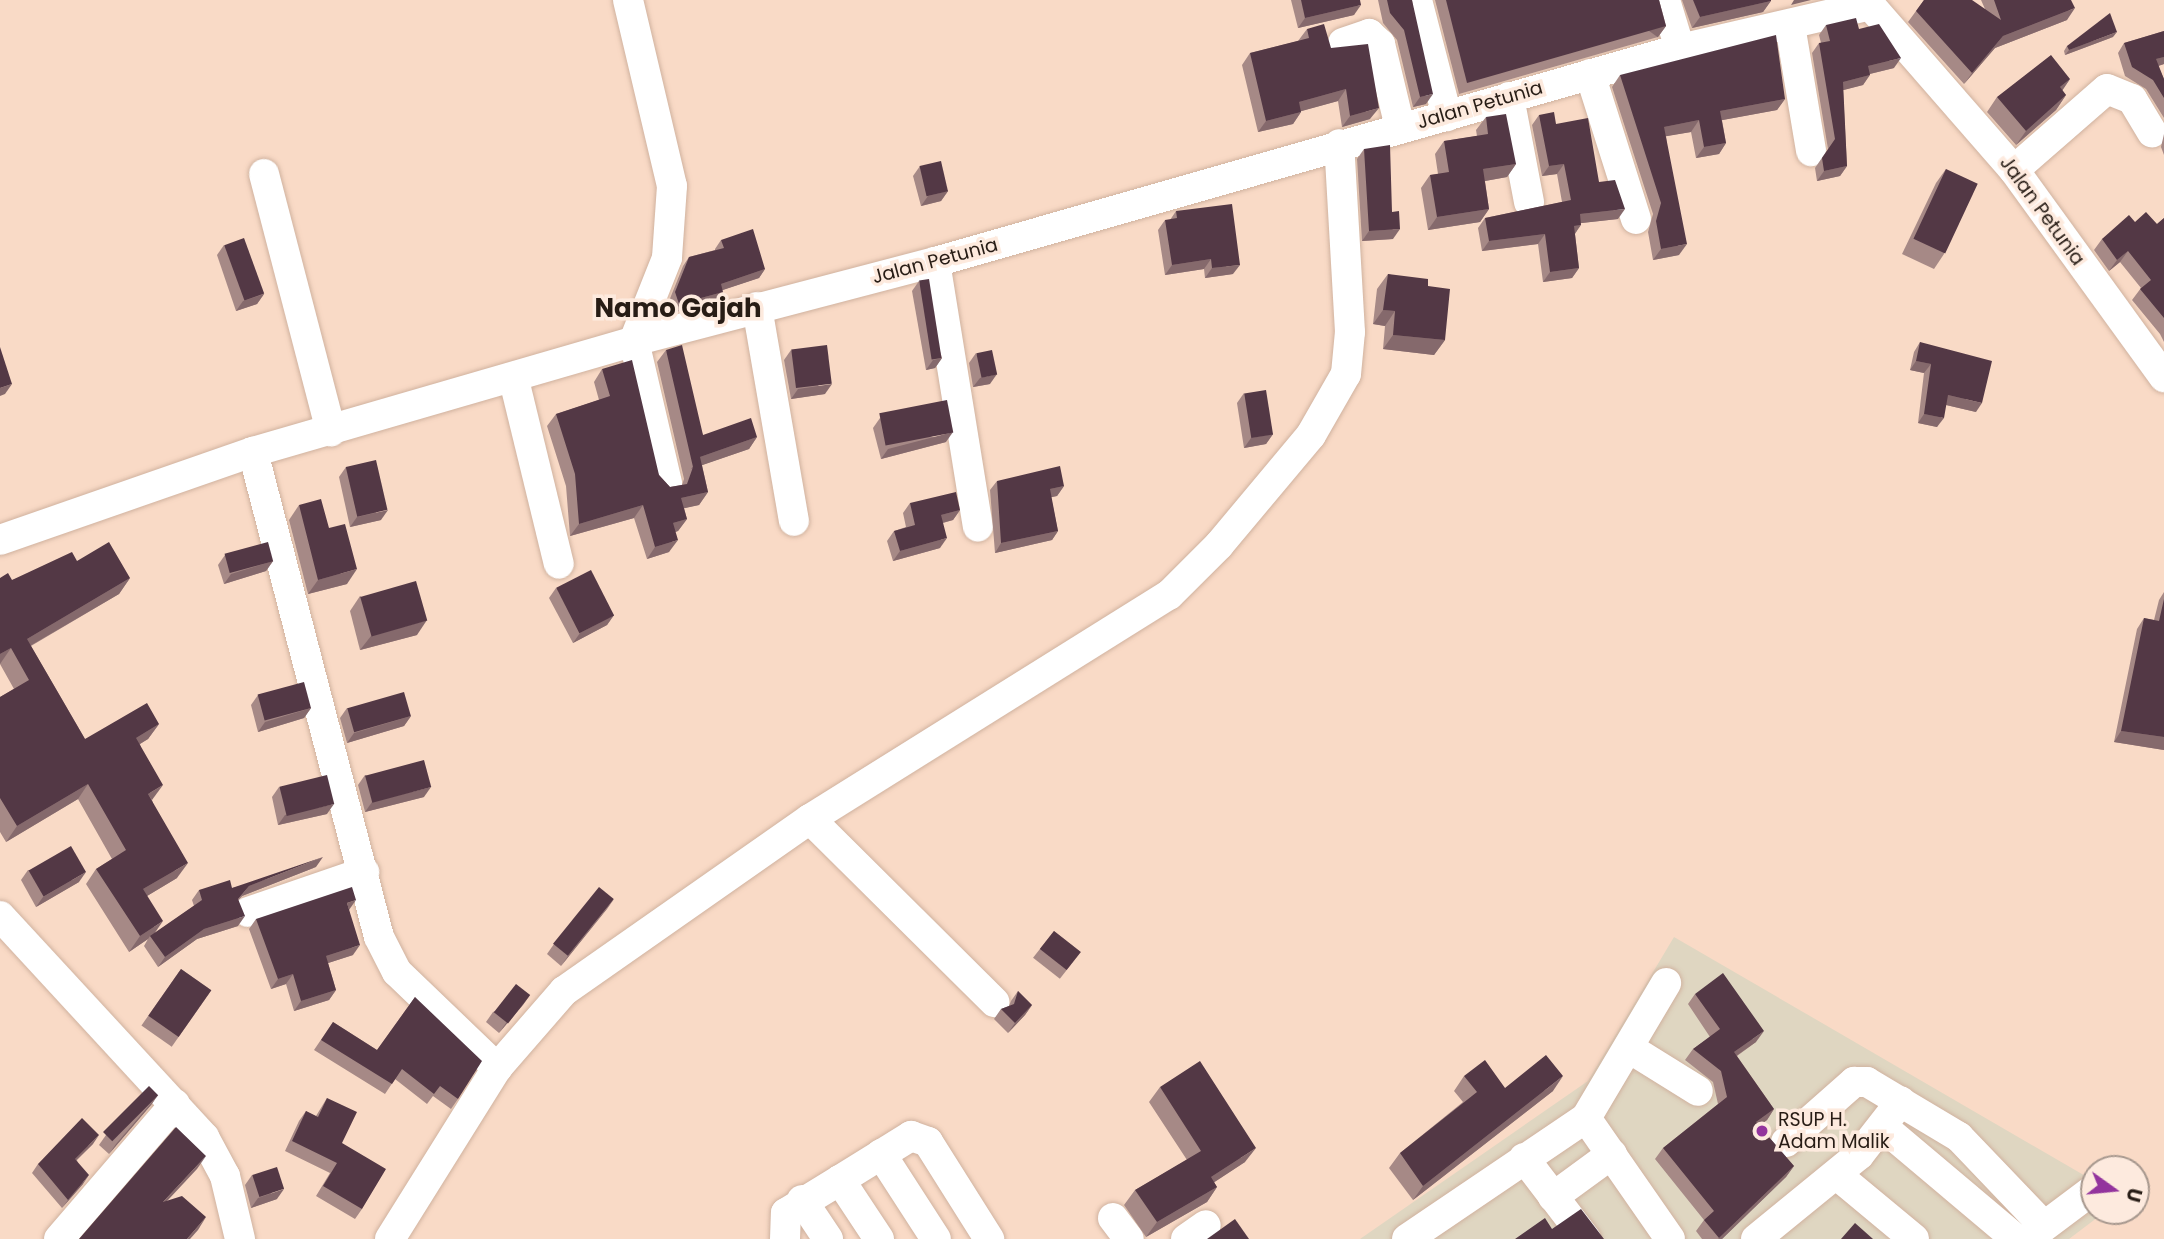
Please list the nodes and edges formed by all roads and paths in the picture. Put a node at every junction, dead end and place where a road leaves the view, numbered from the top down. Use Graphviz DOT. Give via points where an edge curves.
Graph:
graph roads {
  1 [pos="628,0"];
  2 [pos="1417,0"];
  3 [pos="1665,0"];
  4 [pos="1875,2"];
  5 [pos="1790,25"];
  6 [pos="1343,43"];
  7 [pos="1680,49"];
  8 [pos="1590,74"];
  9 [pos="1510,97"];
  10 [pos="1447,116"];
  11 [pos="1400,127"];
  12 [pos="2152,132"];
  13 [pos="1339,144"];
  14 [pos="1811,151"];
  15 [pos="2014,170"];
  16 [pos="264,174"];
  17 [pos="1529,202"];
  18 [pos="1636,219"];
  19 [pos="936,262"];
  20 [pos="757,307"];
  21 [pos="634,341"];
  22 [pos="2164,377"];
  23 [pos="514,380"];
  24 [pos="331,431"];
  25 [pos="253,452"];
  26 [pos="667,483"];
  27 [pos="794,521"];
  28 [pos="978,527"];
  29 [pos="0,540"];
  30 [pos="559,564"];
  31 [pos="810,819"];
  32 [pos="364,872"];
  33 [pos="248,912"];
  34 [pos="0,916"];
  35 [pos="1666,983"];
  36 [pos="994,1003"];
  37 [pos="1629,1048"];
  38 [pos="497,1068"];
  39 [pos="1698,1091"];
  40 [pos="1901,1101"];
  41 [pos="175,1104"];
  42 [pos="1586,1118"];
  43 [pos="1883,1127"];
  44 [pos="1786,1142"];
  45 [pos="881,1154"];
  46 [pos="1612,1154"];
  47 [pos="1524,1158"];
  48 [pos="1837,1175"];
  49 [pos="840,1180"];
  50 [pos="1553,1197"];
  51 [pos="2080,1199"];
  52 [pos="802,1200"];
  53 [pos="2035,1233"];
  54 [pos="59,1239"];
  55 [pos="240,1239"];
  56 [pos="390,1239"];
  57 [pos="785,1239"];
  58 [pos="828,1239"];
  59 [pos="879,1239"];
  60 [pos="936,1239"];
  61 [pos="989,1239"];
  62 [pos="1407,1239"];
  63 [pos="1586,1239"];
  64 [pos="1670,1239"];
  65 [pos="1756,1239"];
  66 [pos="1914,1239"];
  67 [pos="2016,1239"];
  1 -- 21 [label="street" via="671,186 674,227"];
  2 -- 10 [label="street"];
  3 -- 7 [label="street"];
  4 -- 5 [label="street, Jalan Petunia"];
  4 -- 15 [label="street, Jalan Petunia"];
  5 -- 7 [label="street, Jalan Petunia"];
  5 -- 14 [label="street"];
  6 -- 11 [label="street" via="1369,34 1380,44"];
  7 -- 8 [label="street, Jalan Petunia"];
  8 -- 9 [label="street, Jalan Petunia"];
  8 -- 18 [label="street"];
  9 -- 10 [label="street, Jalan Petunia"];
  9 -- 17 [label="street"];
  10 -- 11 [label="street, Jalan Petunia"];
  11 -- 13 [label="street, Jalan Petunia"];
  12 -- 15 [label="street" via="2132,99 2108,89"];
  13 -- 19 [label="street, Jalan Petunia"];
  13 -- 31 [label="street" via="1350,332 1346,374 1311,435 1169,595"];
  15 -- 22 [label="street, Jalan Petunia"];
  16 -- 24 [label="street"];
  19 -- 20 [label="street, Jalan Petunia"];
  19 -- 28 [label="street"];
  20 -- 21 [label="street, Jalan Petunia"];
  20 -- 27 [label="street"];
  21 -- 23 [label="street, Jalan Petunia"];
  21 -- 26 [label="street"];
  23 -- 24 [label="street, Jalan Petunia"];
  23 -- 30 [label="street"];
  24 -- 25 [label="street, Jalan Petunia"];
  25 -- 29 [label="street, Jalan Petunia"];
  25 -- 32 [label="street"];
  31 -- 36 [label="street"];
  31 -- 38 [label="street" via="564,991"];
  32 -- 33 [label="street"];
  32 -- 38 [label="street" via="379,937 397,972"];
  34 -- 41 [label="street"];
  35 -- 37 [label="street"];
  37 -- 39 [label="street"];
  37 -- 42 [label="street"];
  38 -- 56 [label="street"];
  40 -- 43 [label="street"];
  40 -- 44 [label="street" via="1854,1082"];
  40 -- 53 [label="street" via="1959,1137"];
  41 -- 54 [label="street"];
  41 -- 55 [label="street" via="204,1137 225,1176"];
  42 -- 46 [label="street"];
  42 -- 47 [label="street"];
  43 -- 48 [label="street"];
  43 -- 67 [label="street"];
  45 -- 49 [label="street"];
  45 -- 60 [label="street"];
  45 -- 61 [label="street" via="911,1136 928,1142"];
  46 -- 50 [label="street"];
  46 -- 64 [label="street"];
  47 -- 50 [label="street"];
  47 -- 62 [label="street"];
  48 -- 65 [label="street"];
  48 -- 66 [label="street"];
  49 -- 52 [label="street"];
  49 -- 59 [label="street"];
  50 -- 63 [label="street"];
  51 -- 53 [label="street"];
  52 -- 57 [label="street" via="786,1213"];
  52 -- 58 [label="street"];
}
